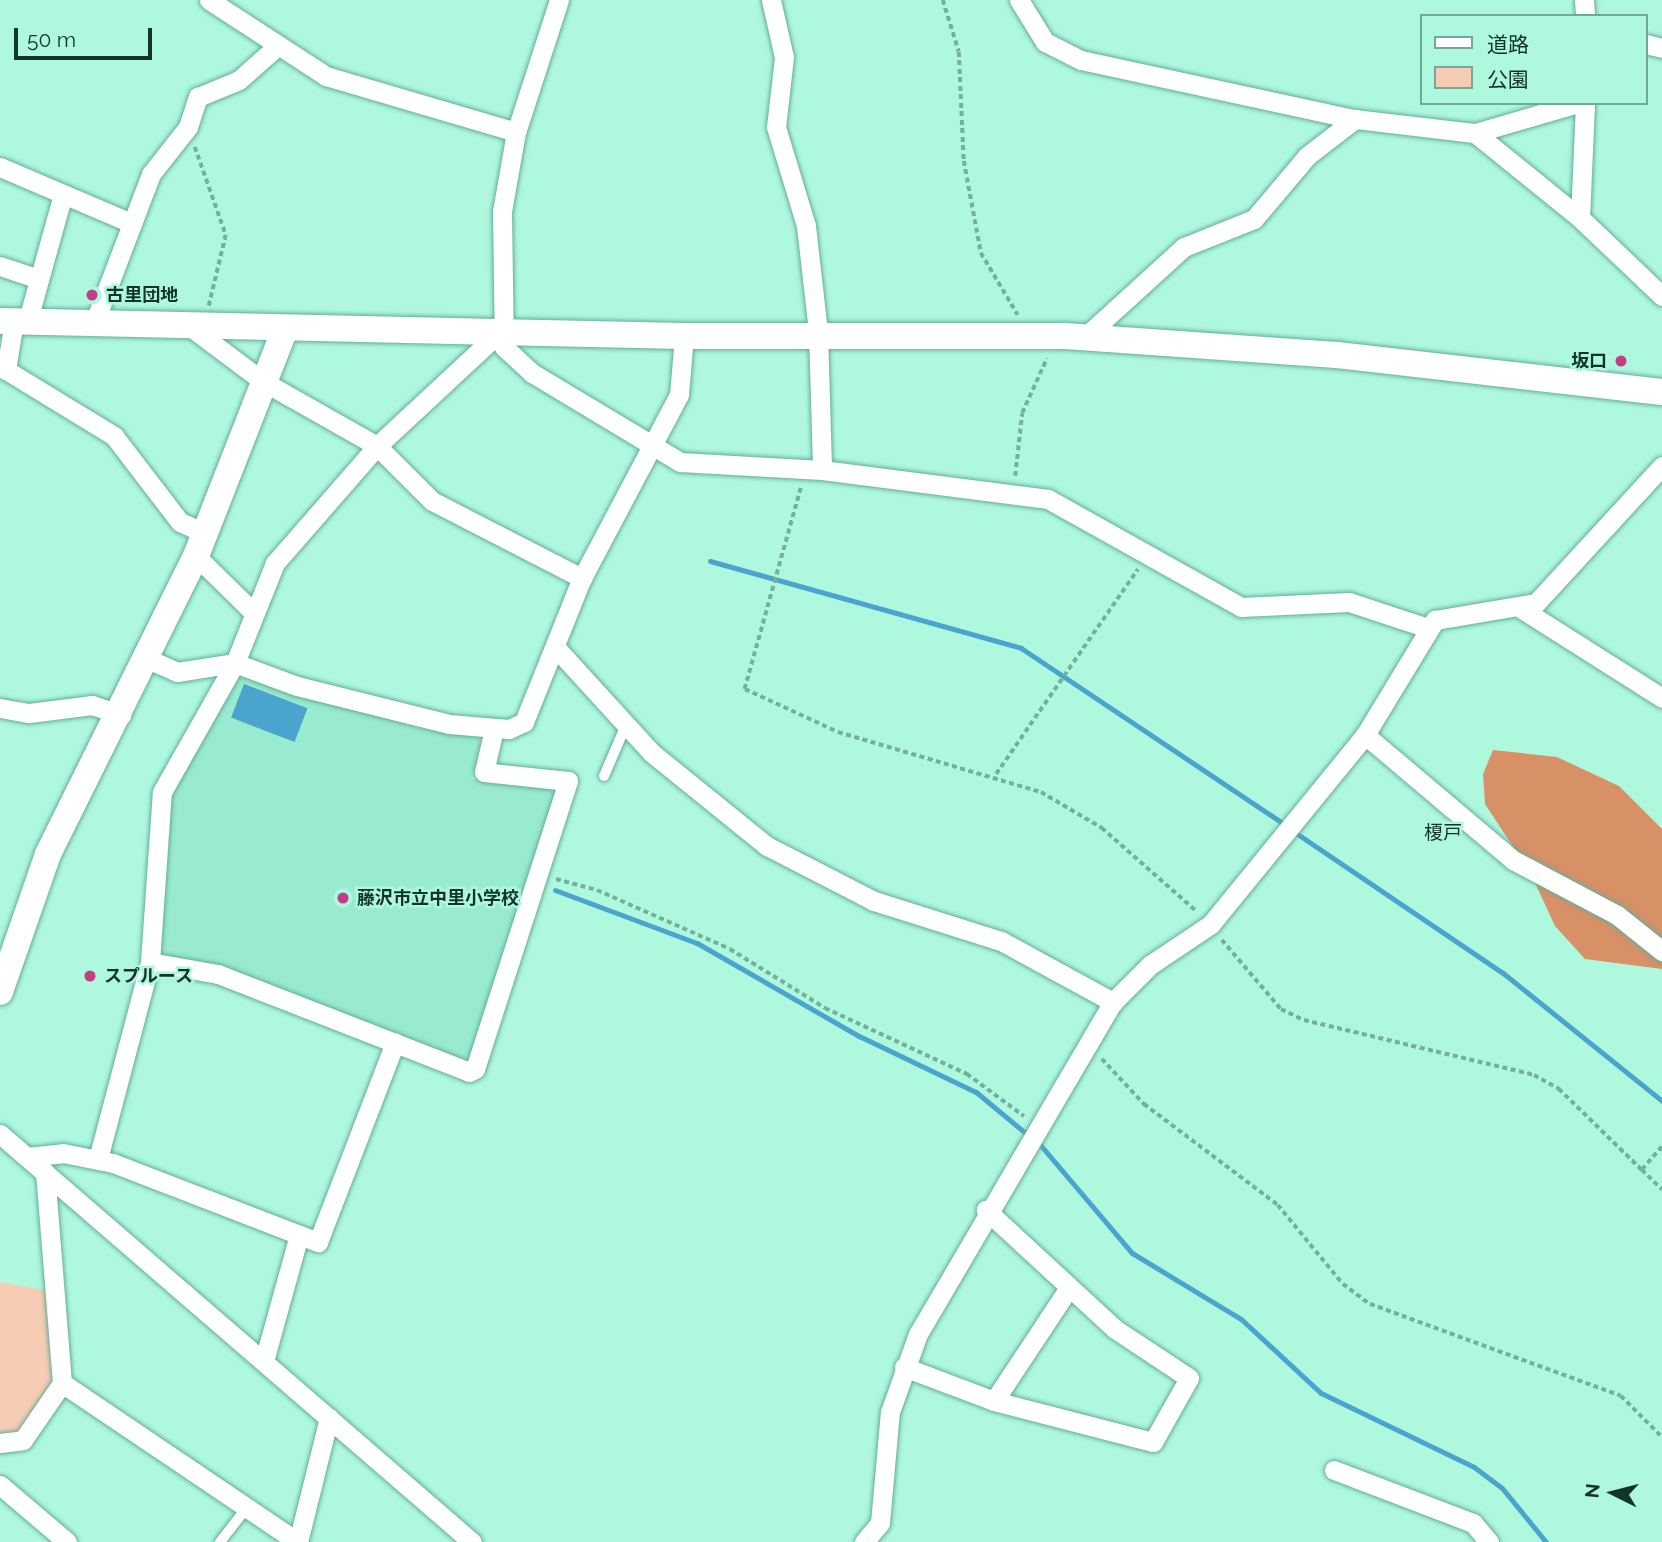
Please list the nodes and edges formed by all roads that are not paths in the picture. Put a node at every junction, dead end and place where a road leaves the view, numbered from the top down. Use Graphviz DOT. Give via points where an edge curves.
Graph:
graph roads {
  1 [pos="209,0"];
  2 [pos="559,0"];
  3 [pos="771,0"];
  4 [pos="1019,0"];
  5 [pos="275,48"];
  6 [pos="1571,105"];
  7 [pos="1585,105"];
  8 [pos="1355,119"];
  9 [pos="516,132"];
  10 [pos="1475,133"];
  11 [pos="0,167"];
  12 [pos="62,198"];
  13 [pos="1580,218"];
  14 [pos="131,223"];
  15 [pos="0,266"];
  16 [pos="39,279"];
  17 [pos="1662,296"];
  18 [pos="14,322"];
  19 [pos="93,326"];
  20 [pos="198,328"];
  21 [pos="504,328"];
  22 [pos="285,329"];
  23 [pos="818,332"];
  24 [pos="684,336"];
  25 [pos="1074,336"];
  26 [pos="264,382"];
  27 [pos="1662,391"];
  28 [pos="377,446"];
  29 [pos="653,449"];
  30 [pos="1662,466"];
  31 [pos="814,470"];
  32 [pos="201,545"];
  33 [pos="582,578"];
  34 [pos="1522,609"];
  35 [pos="253,612"];
  36 [pos="1428,628"];
  37 [pos="556,648"];
  38 [pos="148,659"];
  39 [pos="234,663"];
  40 [pos="1662,698"];
  41 [pos="0,708"];
  42 [pos="121,715"];
  43 [pos="626,725"];
  44 [pos="494,729"];
  45 [pos="1365,735"];
  46 [pos="604,776"];
  47 [pos="1662,951"];
  48 [pos="150,962"];
  49 [pos="0,992"];
  50 [pos="1113,1002"];
  51 [pos="395,1042"];
  52 [pos="0,1134"];
  53 [pos="27,1157"];
  54 [pos="98,1158"];
  55 [pos="45,1173"];
  56 [pos="986,1210"];
  57 [pos="299,1235"];
  58 [pos="1068,1289"];
  59 [pos="264,1361"];
  60 [pos="904,1367"];
  61 [pos="62,1383"];
  62 [pos="994,1401"];
  63 [pos="329,1418"];
  64 [pos="0,1443"];
  65 [pos="1334,1470"];
  66 [pos="0,1485"];
  67 [pos="244,1511"];
  68 [pos="873,1540"];
  69 [pos="67,1542"];
  70 [pos="220,1542"];
  71 [pos="298,1542"];
  72 [pos="472,1542"];
  73 [pos="1489,1542"];
  1 -- 5 [label="street"];
  2 -- 9 [label="street"];
  3 -- 23 [label="street" via="784,57 776,127 806,226"];
  4 -- 8 [label="street" via="1033,27 1059,52"];
  5 -- 9 [label="street" via="326,76 394,100"];
  5 -- 14 [label="street" via="239,80 198,97 188,127 151,174"];
  6 -- 10 [label="street"];
  7 -- 13 [label="street"];
  8 -- 10 [label="street"];
  8 -- 25 [label="street" via="1307,156 1254,219 1184,247"];
  9 -- 21 [label="street" via="502,211"];
  10 -- 13 [label="street"];
  11 -- 12 [label="street"];
  12 -- 14 [label="street"];
  12 -- 16 [label="street"];
  13 -- 17 [label="street"];
  14 -- 19 [label="street"];
  15 -- 16 [label="street"];
  16 -- 18 [label="street"];
  18 -- 19 [label="street"];
  18 -- 32 [label="street" via="6,370 114,436"];
  19 -- 20 [label="street"];
  20 -- 22 [label="street"];
  20 -- 26 [label="street"];
  21 -- 22 [label="street"];
  21 -- 24 [label="street"];
  21 -- 28 [label="street"];
  21 -- 29 [label="street" via="504,347 532,373"];
  22 -- 26 [label="street"];
  23 -- 24 [label="street"];
  23 -- 25 [label="street"];
  23 -- 31 [label="street"];
  24 -- 29 [label="street" via="679,395"];
  25 -- 27 [label="street" via="1338,355"];
  26 -- 28 [label="street"];
  26 -- 32 [label="street"];
  28 -- 33 [label="street" via="432,501"];
  28 -- 35 [label="street" via="275,563"];
  29 -- 31 [label="street" via="708,468"];
  29 -- 33 [label="street"];
  30 -- 34 [label="street" via="1549,593"];
  31 -- 36 [label="street" via="1048,499 1241,607 1349,602"];
  32 -- 35 [label="street"];
  32 -- 38 [label="street"];
  33 -- 37 [label="street"];
  34 -- 36 [label="street" via="1449,616"];
  34 -- 40 [label="street"];
  35 -- 39 [label="street"];
  36 -- 45 [label="street"];
  37 -- 43 [label="street"];
  37 -- 44 [label="street" via="524,722"];
  38 -- 39 [label="street" via="177,672"];
  38 -- 42 [label="street"];
  39 -- 44 [label="street" via="297,686"];
  39 -- 48 [label="street" via="157,808"];
  41 -- 42 [label="street" via="29,713 92,705"];
  42 -- 49 [label="street" via="48,854"];
  43 -- 46 [label="lane"];
  43 -- 50 [label="street" via="767,846 874,901 1001,941"];
  44 -- 51 [label="street" via="484,772 569,781 539,876 475,1069 469,1072"];
  45 -- 47 [label="street" via="1513,860 1617,915"];
  45 -- 50 [label="street" via="1211,924 1150,965"];
  48 -- 51 [label="street" via="218,974"];
  48 -- 54 [label="street"];
  50 -- 56 [label="street"];
  51 -- 57 [label="street" via="318,1242"];
  52 -- 53 [label="street"];
  53 -- 54 [label="street" via="64,1153"];
  53 -- 55 [label="street"];
  54 -- 57 [label="street"];
  55 -- 59 [label="street"];
  55 -- 61 [label="street"];
  56 -- 58 [label="street"];
  56 -- 60 [label="street"];
  57 -- 59 [label="street"];
  58 -- 62 [label="street"];
  58 -- 62 [label="street" via="1189,1378 1153,1442"];
  59 -- 63 [label="street"];
  60 -- 62 [label="street"];
  60 -- 68 [label="street" via="890,1412 882,1512"];
  61 -- 64 [label="street" via="23,1440"];
  61 -- 67 [label="street" via="144,1433"];
  63 -- 71 [label="street"];
  63 -- 72 [label="street"];
  65 -- 73 [label="street" via="1473,1524"];
  66 -- 69 [label="street"];
  67 -- 70 [label="lane"];
  67 -- 71 [label="street"];
}
